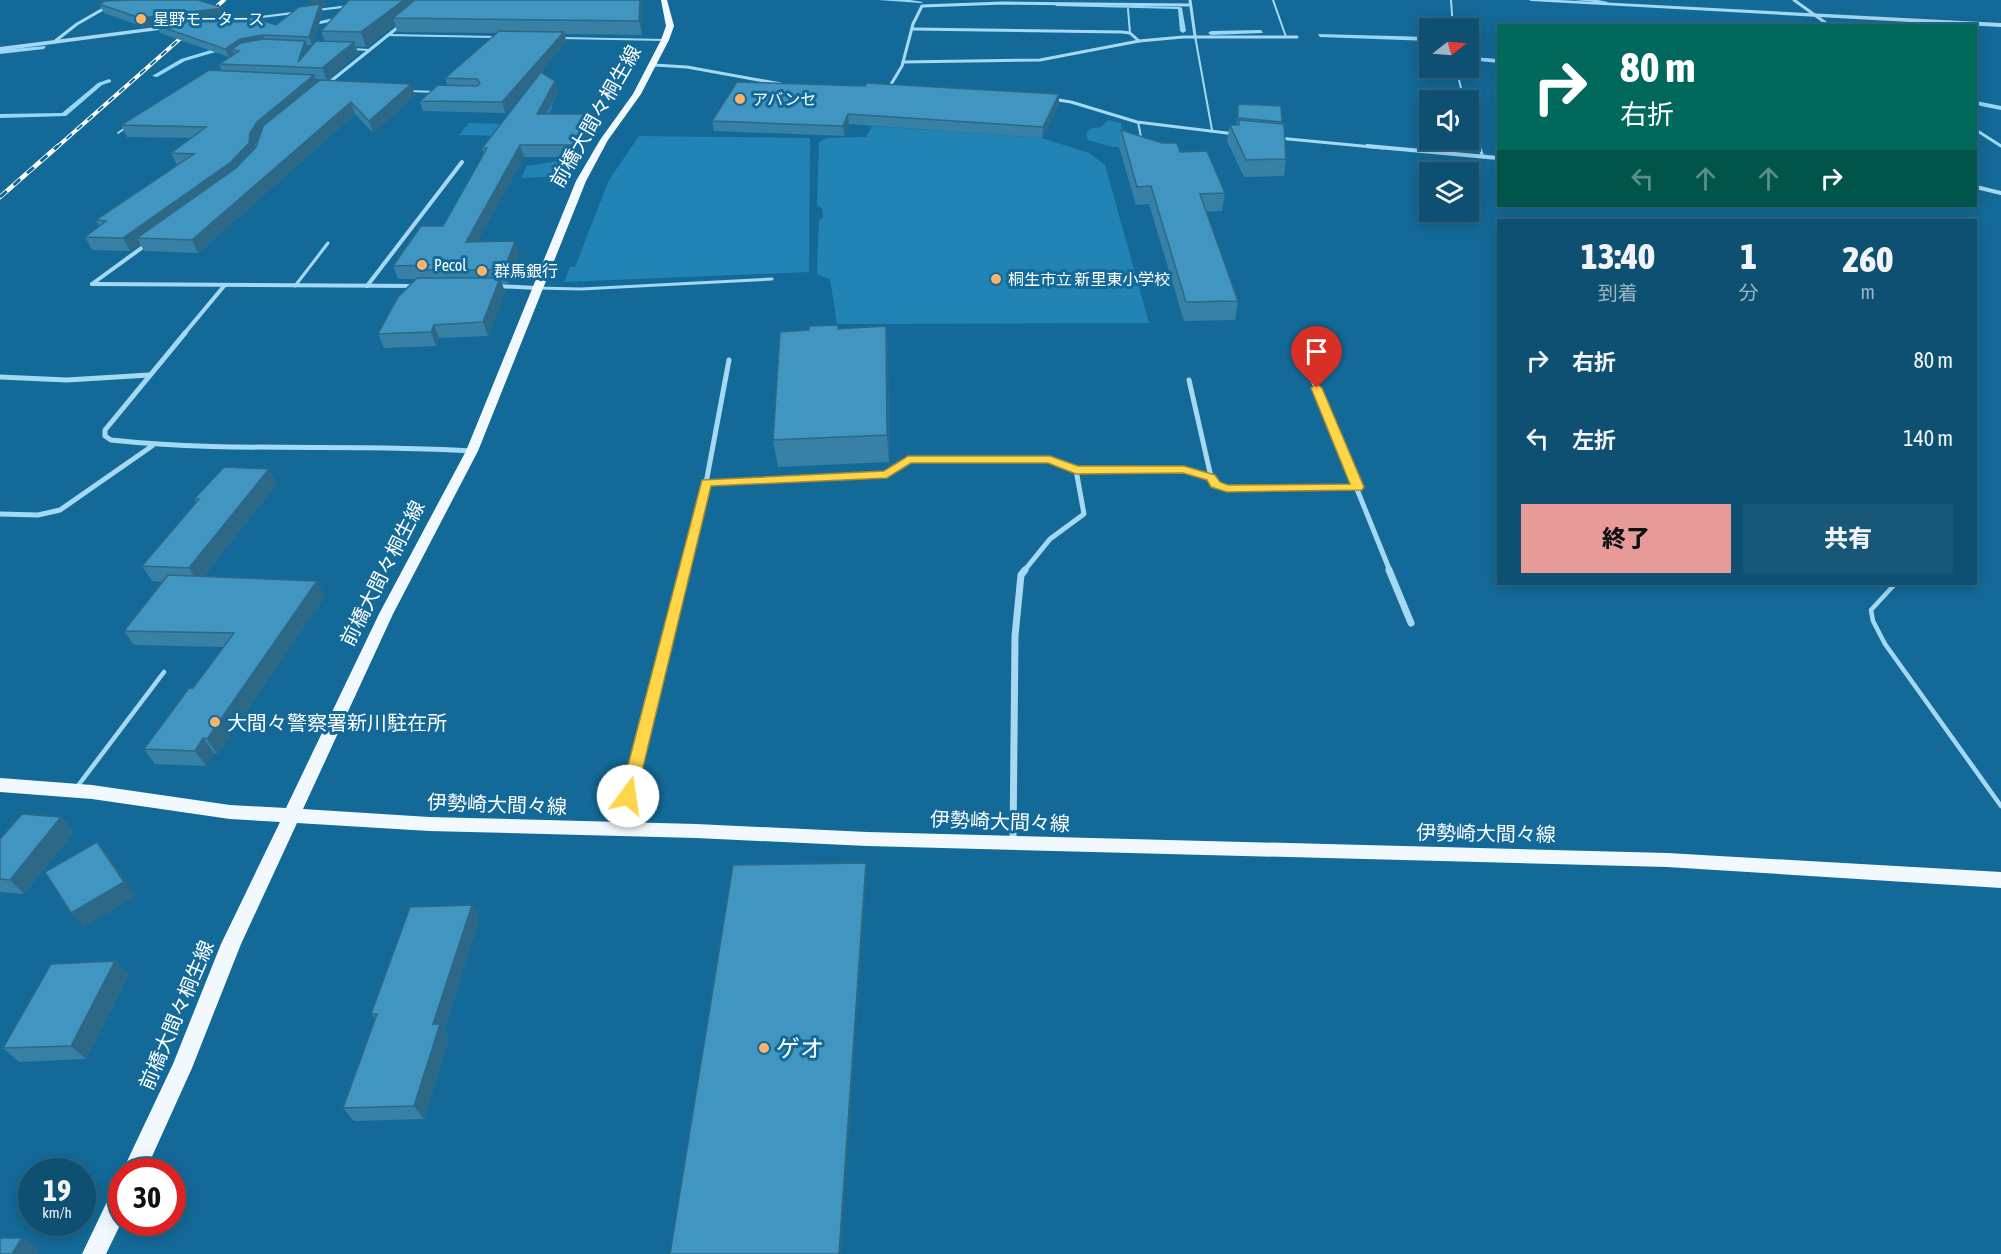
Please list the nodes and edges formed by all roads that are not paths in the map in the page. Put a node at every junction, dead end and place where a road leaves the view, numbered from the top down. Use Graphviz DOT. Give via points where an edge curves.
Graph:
graph roads {
  1 [pos="118,0"];
  2 [pos="664,0"];
  3 [pos="972,0"];
  4 [pos="1190,0"];
  5 [pos="1273,0"];
  6 [pos="1451,0"];
  7 [pos="1531,0"];
  8 [pos="1794,0"];
  9 [pos="367,4"];
  10 [pos="1190,5"];
  11 [pos="1128,9"];
  12 [pos="1815,15"];
  13 [pos="410,18"];
  14 [pos="1452,18"];
  15 [pos="232,20"];
  16 [pos="1827,24"];
  17 [pos="2001,25"];
  18 [pos="185,26"];
  19 [pos="913,29"];
  20 [pos="1130,33"];
  21 [pos="387,35"];
  22 [pos="1195,36"];
  23 [pos="500,37"];
  24 [pos="1286,37"];
  25 [pos="1297,37"];
  26 [pos="558,38"];
  27 [pos="665,40"];
  28 [pos="1139,41"];
  29 [pos="54,42"];
  30 [pos="0,49"];
  31 [pos="347,49"];
  32 [pos="369,50"];
  33 [pos="903,62"];
  34 [pos="654,64"];
  35 [pos="317,82"];
  36 [pos="329,83"];
  37 [pos="792,86"];
  38 [pos="322,88"];
  39 [pos="333,88"];
  40 [pos="401,90"];
  41 [pos="877,91"];
  42 [pos="887,91"];
  43 [pos="446,92"];
  44 [pos="898,92"];
  45 [pos="1047,98"];
  46 [pos="136,121"];
  47 [pos="1138,122"];
  48 [pos="1212,130"];
  49 [pos="1977,131"];
  50 [pos="118,133"];
  51 [pos="1247,135"];
  52 [pos="1270,137"];
  53 [pos="1479,145"];
  54 [pos="2001,146"];
  55 [pos="1144,148"];
  56 [pos="1483,157"];
  57 [pos="1497,158"];
  58 [pos="462,162"];
  59 [pos="1977,187"];
  60 [pos="2001,193"];
  61 [pos="156,238"];
  62 [pos="328,243"];
  63 [pos="772,279"];
  64 [pos="224,286"];
  65 [pos="295,286"];
  66 [pos="367,286"];
  67 [pos="424,286"];
  68 [pos="493,286"];
  69 [pos="537,288"];
  70 [pos="1300,348"];
  71 [pos="729,360"];
  72 [pos="149,375"];
  73 [pos="0,377"];
  74 [pos="1189,380"];
  75 [pos="153,446"];
  76 [pos="472,451"];
  77 [pos="1076,470"];
  78 [pos="1211,477"];
  79 [pos="706,483"];
  80 [pos="1358,487"];
  81 [pos="0,514"];
  82 [pos="1894,585"];
  83 [pos="1411,623"];
  84 [pos="164,672"];
  85 [pos="0,785"];
  86 [pos="74,791"];
  87 [pos="2001,806"];
  88 [pos="292,818"];
  89 [pos="618,829"];
  90 [pos="1013,843"];
  91 [pos="2001,880"];
  92 [pos="140,1158"];
  93 [pos="108,1224"];
  94 [pos="94,1254"];
  1 -- 29 [label="street"];
  2 -- 27 [label="main road, 前橋大間々桐生線" via="670,26"];
  3 -- 10 [label="street"];
  3 -- 19 [label="street" via="922,6"];
  4 -- 10 [label="street"];
  5 -- 24 [label="lane"];
  6 -- 14 [label="lane"];
  7 -- 12 [label="street"];
  8 -- 12 [label="street"];
  9 -- 15 [label="street"];
  10 -- 22 [label="street"];
  11 -- 20 [label="lane"];
  12 -- 16 [label="street"];
  12 -- 17 [label="street"];
  13 -- 21 [label="street"];
  18 -- 29 [label="street"];
  19 -- 20 [label="street"];
  19 -- 33 [label="street"];
  20 -- 28 [label="street"];
  21 -- 23 [label="lane"];
  21 -- 32 [label="street"];
  22 -- 24 [label="street"];
  22 -- 28 [label="street"];
  22 -- 48 [label="lane"];
  24 -- 25 [label="street"];
  26 -- 27 [label="lane"];
  27 -- 34 [label="main road, 前橋大間々桐生線"];
  28 -- 33 [label="street" via="1040,60"];
  29 -- 30 [label="street"];
  31 -- 32 [label="lane"];
  32 -- 36 [label="street"];
  33 -- 42 [label="street"];
  34 -- 37 [label="street"];
  34 -- 69 [label="main road, 前橋大間々桐生線" via="592,161"];
  35 -- 36 [label="lane"];
  36 -- 38 [label="street"];
  38 -- 39 [label="lane"];
  40 -- 43 [label="lane"];
  41 -- 42 [label="street"];
  42 -- 44 [label="street"];
  45 -- 47 [label="street" via="1079,103"];
  46 -- 50 [label="lane"];
  47 -- 48 [label="street"];
  47 -- 55 [label="lane"];
  48 -- 51 [label="street"];
  49 -- 54 [label="street"];
  52 -- 56 [label="street"];
  53 -- 56 [label="lane"];
  56 -- 57 [label="street"];
  58 -- 66 [label="street"];
  59 -- 60 [label="street"];
  61 -- 64 [label="street" via="92,284"];
  62 -- 65 [label="lane"];
  63 -- 69 [label="lane"];
  64 -- 65 [label="street"];
  64 -- 72 [label="street"];
  65 -- 66 [label="street"];
  66 -- 67 [label="street"];
  68 -- 69 [label="street"];
  69 -- 76 [label="main road, 前橋大間々桐生線"];
  70 -- 80 [label="street"];
  71 -- 79 [label="street"];
  72 -- 73 [label="street" via="67,380"];
  72 -- 75 [label="street" via="105,430 105,436"];
  74 -- 78 [label="street"];
  75 -- 76 [label="street" via="367,446"];
  75 -- 81 [label="street" via="60,510 38,515"];
  76 -- 88 [label="main road, 前橋大間々桐生線" via="386,614"];
  77 -- 78 [label="street" via="1184,469"];
  77 -- 79 [label="street" via="1050,460 908,459 887,474"];
  77 -- 90 [label="street" via="1084,514 1050,538 1021,575 1015,636"];
  78 -- 80 [label="street" via="1216,484 1243,490"];
  79 -- 89 [label="street"];
  80 -- 83 [label="street"];
  82 -- 87 [label="lane" via="1872,605 1870,618 1885,645"];
  84 -- 86 [label="lane"];
  85 -- 86 [label="main road, 伊勢崎大間々線"];
  86 -- 88 [label="main road, 伊勢崎大間々線"];
  88 -- 89 [label="main road, 伊勢崎大間々線"];
  88 -- 92 [label="main road, 前橋大間々桐生線" via="231,944 182,1068"];
  89 -- 90 [label="main road, 伊勢崎大間々線"];
  90 -- 91 [label="main road, 伊勢崎大間々線" via="1667,860"];
  93 -- 94 [label="main road"];
}
